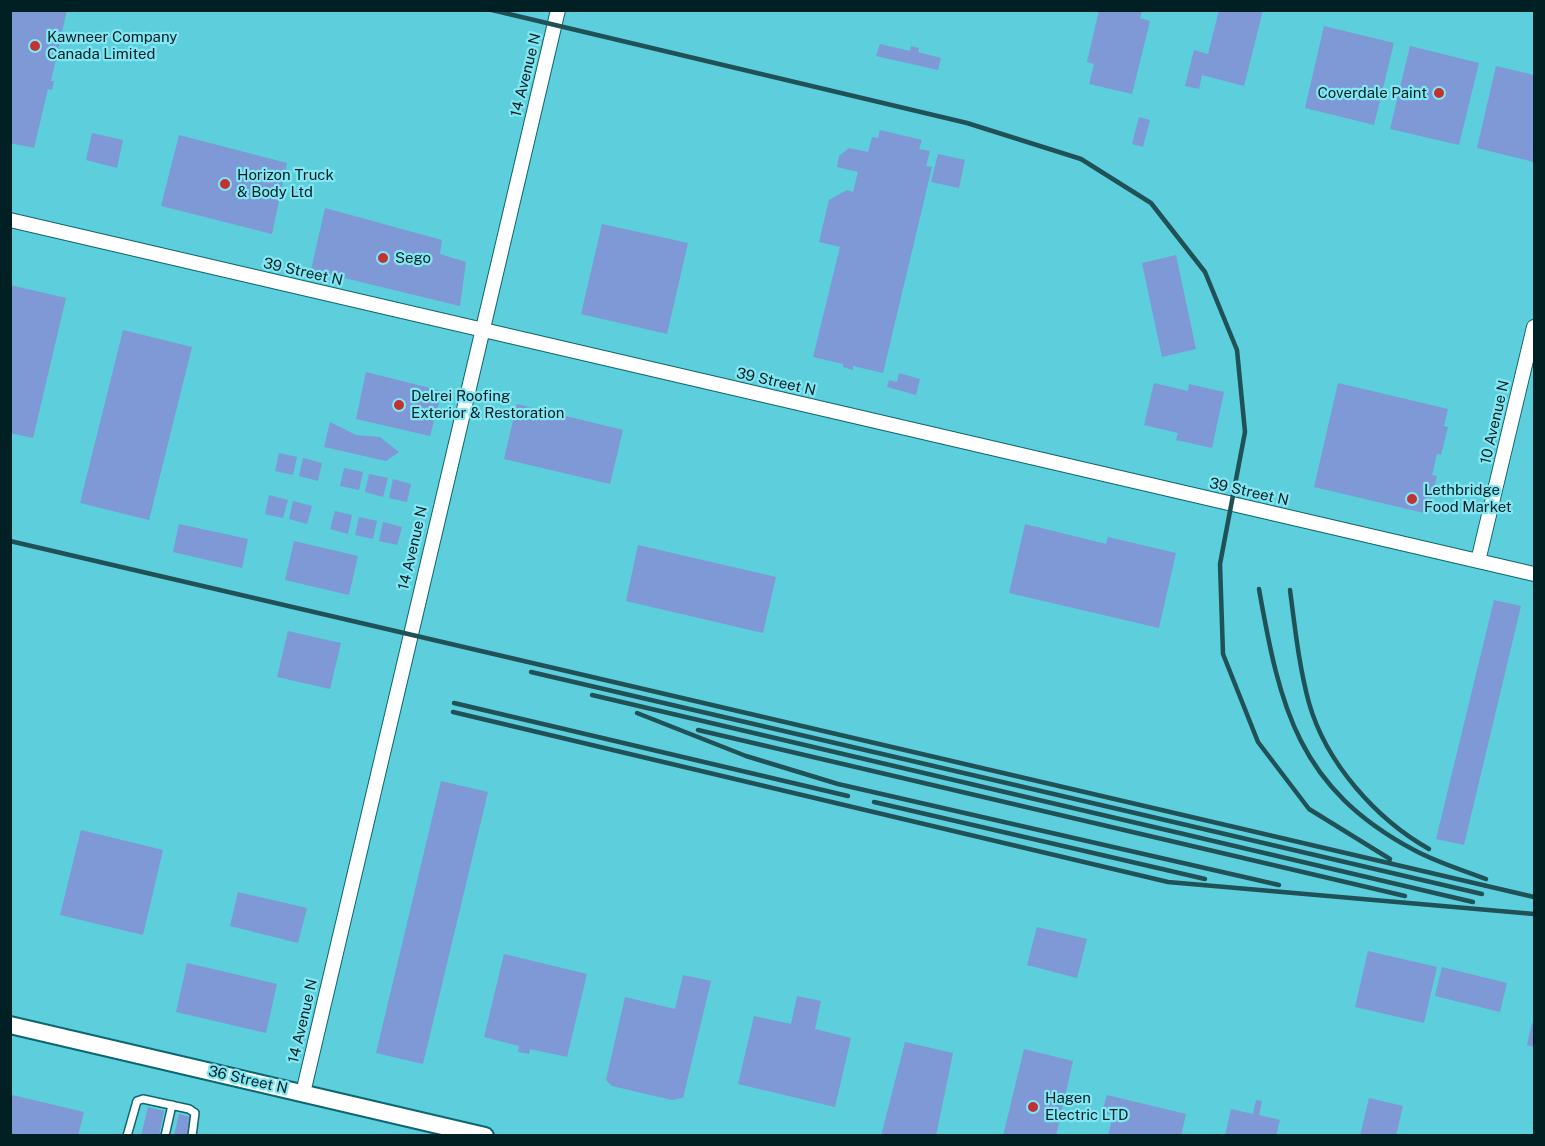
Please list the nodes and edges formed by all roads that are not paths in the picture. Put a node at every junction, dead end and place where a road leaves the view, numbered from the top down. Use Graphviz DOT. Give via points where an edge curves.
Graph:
graph roads {
  1 [pos="558,10"];
  2 [pos="10,220"];
  3 [pos="1534,327"];
  4 [pos="481,331"];
  5 [pos="1478,561"];
  6 [pos="1534,574"];
  7 [pos="10,1025"];
  8 [pos="303,1093"];
  9 [pos="172,1105"];
  10 [pos="127,1136"];
  11 [pos="165,1136"];
  12 [pos="192,1136"];
  13 [pos="485,1136"];
  1 -- 4 [label="street, 14 Avenue N"];
  2 -- 4 [label="street, 39 Street N"];
  3 -- 5 [label="street, 10 Avenue N"];
  4 -- 5 [label="street, 39 Street N"];
  4 -- 8 [label="street, 14 Avenue N"];
  5 -- 6 [label="street, 39 Street N"];
  7 -- 8 [label="street, 36 Street N"];
  8 -- 13 [label="street, 36 Street N"];
  9 -- 10 [label="lane" via="137,1101"];
  9 -- 11 [label="lane"];
  9 -- 12 [label="lane" via="195,1113"];
}
